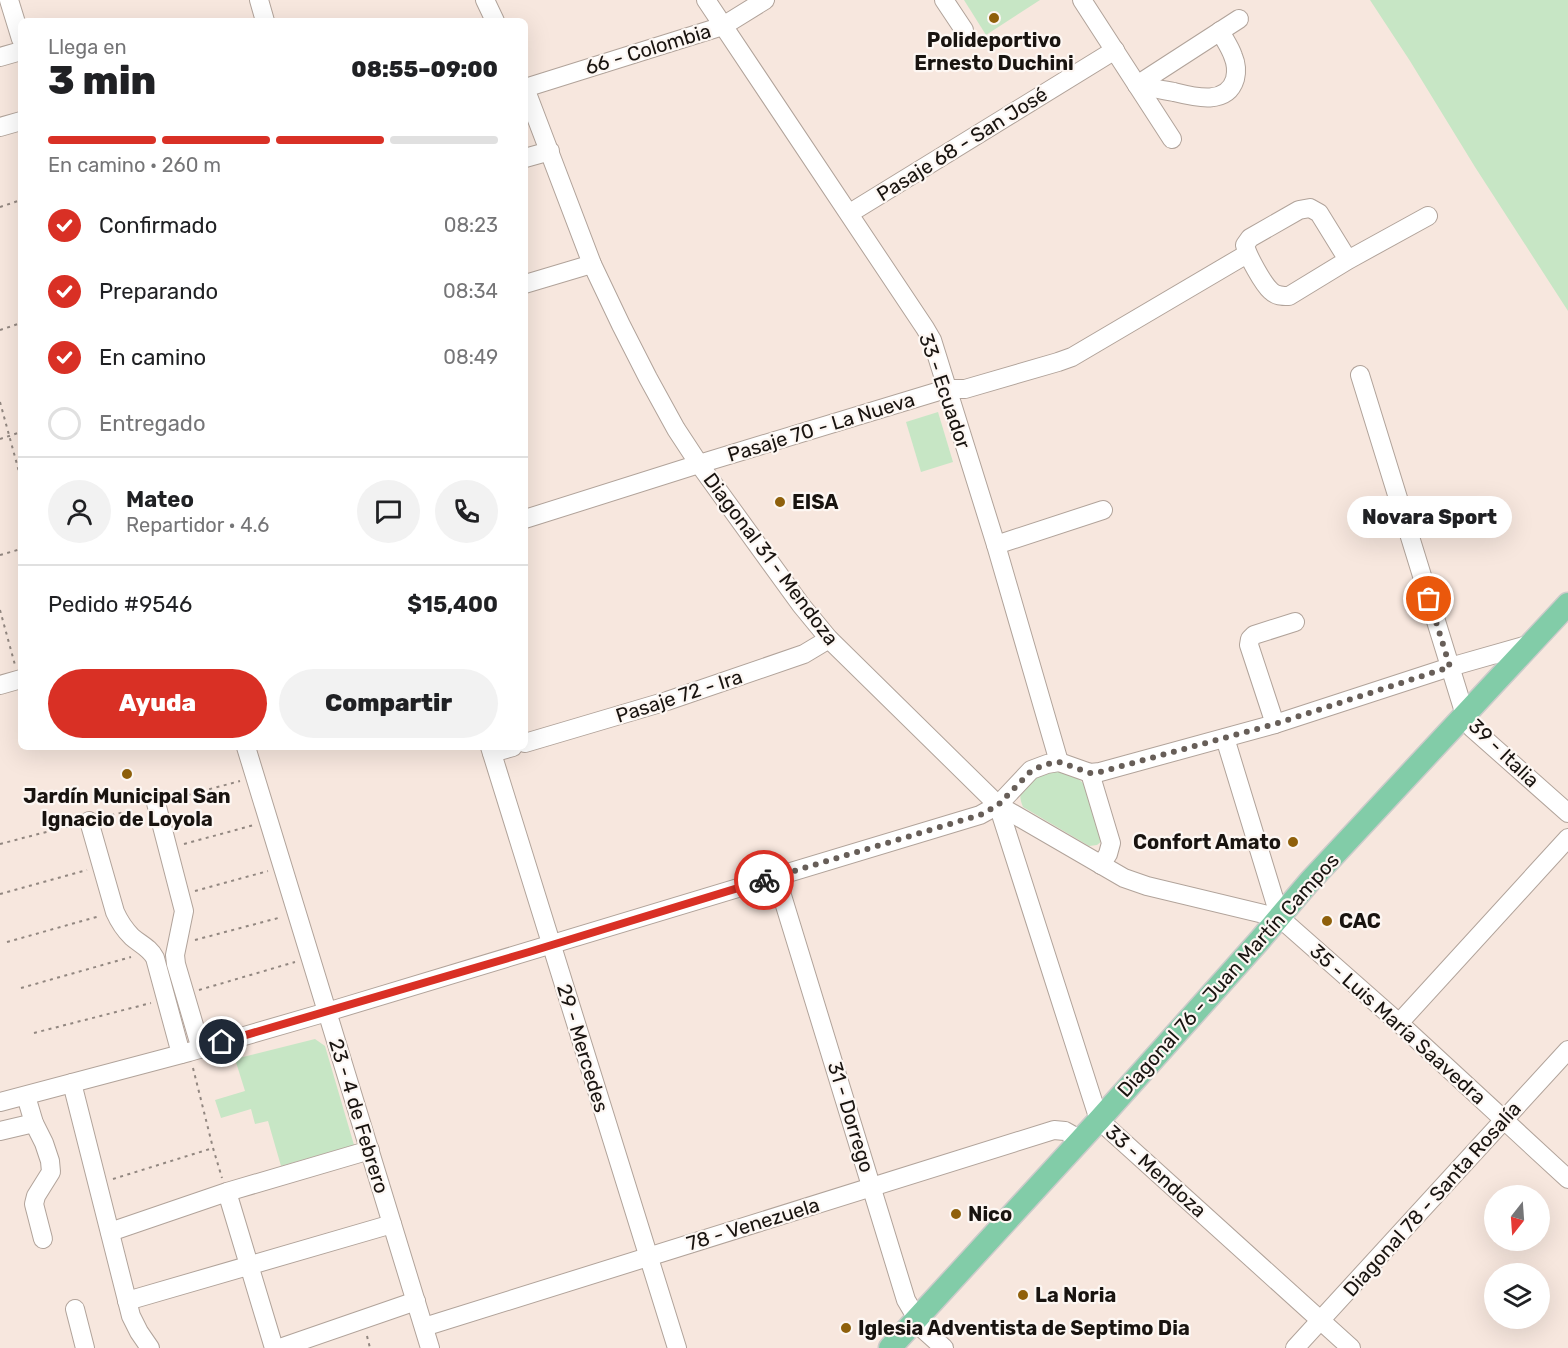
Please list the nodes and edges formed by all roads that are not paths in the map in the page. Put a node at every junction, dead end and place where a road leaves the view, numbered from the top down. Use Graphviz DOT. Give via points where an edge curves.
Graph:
graph roads {
  1 [pos="9,0"];
  2 [pos="259,0"];
  3 [pos="485,0"];
  4 [pos="706,0"];
  5 [pos="765,0"];
  6 [pos="944,0"];
  7 [pos="1082,0"];
  8 [pos="264,18"];
  9 [pos="494,18"];
  10 [pos="1239,19"];
  11 [pos="723,26"];
  12 [pos="18,29"];
  13 [pos="964,30"];
  14 [pos="1220,32"];
  15 [pos="18,52"];
  16 [pos="1110,53"];
  17 [pos="0,57"];
  18 [pos="1137,85"];
  19 [pos="528,87"];
  20 [pos="528,96"];
  21 [pos="18,122"];
  22 [pos="0,127"];
  23 [pos="1172,139"];
  24 [pos="550,151"];
  25 [pos="528,157"];
  26 [pos="850,213"];
  27 [pos="1428,216"];
  28 [pos="1247,254"];
  29 [pos="1348,260"];
  30 [pos="592,264"];
  31 [pos="528,283"];
  32 [pos="1360,375"];
  33 [pos="946,389"];
  34 [pos="699,464"];
  35 [pos="1103,510"];
  36 [pos="528,518"];
  37 [pos="996,545"];
  38 [pos="1568,604"];
  39 [pos="1295,622"];
  40 [pos="829,639"];
  41 [pos="1531,644"];
  42 [pos="1450,667"];
  43 [pos="18,680"];
  44 [pos="0,685"];
  45 [pos="1465,715"];
  46 [pos="1275,724"];
  47 [pos="1225,738"];
  48 [pos="528,743"];
  49 [pos="247,750"];
  50 [pos="491,750"];
  51 [pos="1059,762"];
  52 [pos="1090,773"];
  53 [pos="156,803"];
  54 [pos="998,805"];
  55 [pos="1568,813"];
  56 [pos="89,821"];
  57 [pos="1568,838"];
  58 [pos="1101,865"];
  59 [pos="776,876"];
  60 [pos="1280,918"];
  61 [pos="551,945"];
  62 [pos="327,1012"];
  63 [pos="1399,1023"];
  64 [pos="1568,1050"];
  65 [pos="190,1052"];
  66 [pos="72,1083"];
  67 [pos="26,1096"];
  68 [pos="0,1102"];
  69 [pos="1099,1120"];
  70 [pos="1504,1120"];
  71 [pos="34,1123"];
  72 [pos="0,1131"];
  73 [pos="1081,1140"];
  74 [pos="370,1150"];
  75 [pos="1568,1179"];
  76 [pos="872,1187"];
  77 [pos="227,1192"];
  78 [pos="392,1224"];
  79 [pos="110,1232"];
  80 [pos="43,1239"];
  81 [pos="648,1257"];
  82 [pos="248,1266"];
  83 [pos="127,1301"];
  84 [pos="416,1301"];
  85 [pos="75,1309"];
  86 [pos="917,1319"];
  87 [pos="1320,1321"];
  88 [pos="424,1327"];
  89 [pos="85,1348"];
  90 [pos="150,1348"];
  91 [pos="274,1348"];
  92 [pos="280,1348"];
  93 [pos="430,1348"];
  94 [pos="677,1348"];
  95 [pos="890,1348"];
  96 [pos="944,1348"];
  97 [pos="1295,1348"];
  98 [pos="1351,1348"];
  1 -- 12 [label="street"];
  2 -- 8 [label="street"];
  3 -- 9 [label="street"];
  4 -- 11 [label="street, 33 - Ecuador"];
  5 -- 11 [label="street, 66 - Colombia"];
  6 -- 13 [label="street"];
  7 -- 16 [label="street"];
  10 -- 14 [label="street"];
  11 -- 19 [label="street, 66 - Colombia"];
  11 -- 26 [label="street, 33 - Ecuador"];
  14 -- 18 [label="street"];
  14 -- 18 [label="street" via="1236,67 1234,82 1224,93 1197,97"];
  15 -- 17 [label="street"];
  16 -- 18 [label="street"];
  16 -- 26 [label="street, Pasaje 68 - San José"];
  18 -- 23 [label="street"];
  20 -- 24 [label="street, Diagonal 31 - Mendoza"];
  21 -- 22 [label="street"];
  24 -- 25 [label="street"];
  24 -- 30 [label="street, Diagonal 31 - Mendoza"];
  26 -- 33 [label="street, 33 - Ecuador" via="932,340"];
  27 -- 29 [label="street"];
  28 -- 29 [label="street" via="1270,290 1279,296 1289,296"];
  28 -- 29 [label="street" via="1245,245 1250,238 1299,210 1310,208 1319,213"];
  28 -- 33 [label="street, Pasaje 70 - La Nueva" via="1072,357 964,389"];
  30 -- 31 [label="street"];
  30 -- 34 [label="street, Diagonal 31 - Mendoza" via="648,378"];
  32 -- 42 [label="street, 39 - Italia"];
  33 -- 34 [label="street, Pasaje 70 - La Nueva"];
  33 -- 37 [label="street, 33 - Ecuador"];
  34 -- 36 [label="street, Pasaje 70 - La Nueva"];
  34 -- 40 [label="street, Diagonal 31 - Mendoza"];
  35 -- 37 [label="street"];
  37 -- 51 [label="street, 33 - Ecuador"];
  38 -- 41 [label="main road, Diagonal 76 - Juan Martín Campos"];
  39 -- 46 [label="street" via="1250,639"];
  40 -- 48 [label="street, Pasaje 72 - Ira" via="804,654"];
  40 -- 54 [label="street, Diagonal 31 - Mendoza"];
  41 -- 42 [label="street"];
  41 -- 45 [label="main road, Diagonal 76 - Juan Martín Campos"];
  42 -- 45 [label="street, 39 - Italia"];
  42 -- 46 [label="street"];
  43 -- 44 [label="street"];
  45 -- 55 [label="street, 39 - Italia" via="1472,728"];
  45 -- 60 [label="main road, Diagonal 76 - Juan Martín Campos"];
  46 -- 47 [label="street"];
  47 -- 52 [label="street"];
  47 -- 60 [label="street"];
  49 -- 62 [label="street, 23 - 4 de Febrero"];
  50 -- 61 [label="street, 29 - Mercedes"];
  51 -- 52 [label="street"];
  51 -- 54 [label="street" via="1032,770"];
  52 -- 58 [label="street" via="1111,843"];
  53 -- 65 [label="street" via="184,911 175,955 185,994"];
  54 -- 58 [label="street, Diagonal 31 - Mendoza"];
  54 -- 59 [label="street" via="980,815"];
  54 -- 69 [label="street, 33 - Mendoza"];
  56 -- 65 [label="street" via="115,912 131,936 152,952 166,1000"];
  57 -- 63 [label="street"];
  58 -- 60 [label="street, Diagonal 31 - Mendoza" via="1137,883"];
  59 -- 61 [label="street"];
  59 -- 76 [label="street, 31 - Dorrego"];
  60 -- 63 [label="street, 35 - Luis María Saavedra"];
  60 -- 69 [label="main road, Diagonal 76 - Juan Martín Campos"];
  61 -- 62 [label="street"];
  61 -- 81 [label="street, 29 - Mercedes"];
  62 -- 65 [label="street"];
  62 -- 74 [label="street, 23 - 4 de Febrero"];
  63 -- 70 [label="street, 35 - Luis María Saavedra"];
  64 -- 70 [label="street, Diagonal 78 - Santa Rosalía"];
  65 -- 66 [label="street"];
  66 -- 67 [label="street"];
  66 -- 79 [label="street"];
  67 -- 68 [label="street"];
  67 -- 71 [label="street"];
  69 -- 73 [label="main road, Diagonal 76 - Juan Martín Campos"];
  69 -- 87 [label="street, 33 - Mendoza"];
  70 -- 75 [label="street, 35 - Luis María Saavedra"];
  70 -- 87 [label="street, Diagonal 78 - Santa Rosalía"];
  71 -- 72 [label="street"];
  71 -- 80 [label="street" via="45,1143 51,1172 34,1204"];
  73 -- 76 [label="street, 78 - Venezuela" via="1054,1130"];
  73 -- 86 [label="main road, Diagonal 76 - Juan Martín Campos"];
  74 -- 77 [label="street"];
  74 -- 78 [label="street, 23 - 4 de Febrero"];
  76 -- 81 [label="street, 78 - Venezuela"];
  76 -- 86 [label="street, 31 - Dorrego" via="906,1300"];
  77 -- 79 [label="street"];
  77 -- 82 [label="street"];
  78 -- 82 [label="street"];
  78 -- 84 [label="street, 23 - 4 de Febrero"];
  79 -- 83 [label="street"];
  81 -- 88 [label="street, 78 - Venezuela"];
  81 -- 94 [label="street, 29 - Mercedes"];
  82 -- 83 [label="street"];
  82 -- 91 [label="street"];
  83 -- 90 [label="street"];
  84 -- 88 [label="street, 23 - 4 de Febrero"];
  84 -- 92 [label="street"];
  85 -- 89 [label="street"];
  86 -- 95 [label="main road, Diagonal 76 - Juan Martín Campos"];
  86 -- 96 [label="street, 31 - Dorrego"];
  87 -- 97 [label="street, Diagonal 78 - Santa Rosalía"];
  87 -- 98 [label="street, 33 - Mendoza"];
  88 -- 93 [label="street, 23 - 4 de Febrero"];
}
